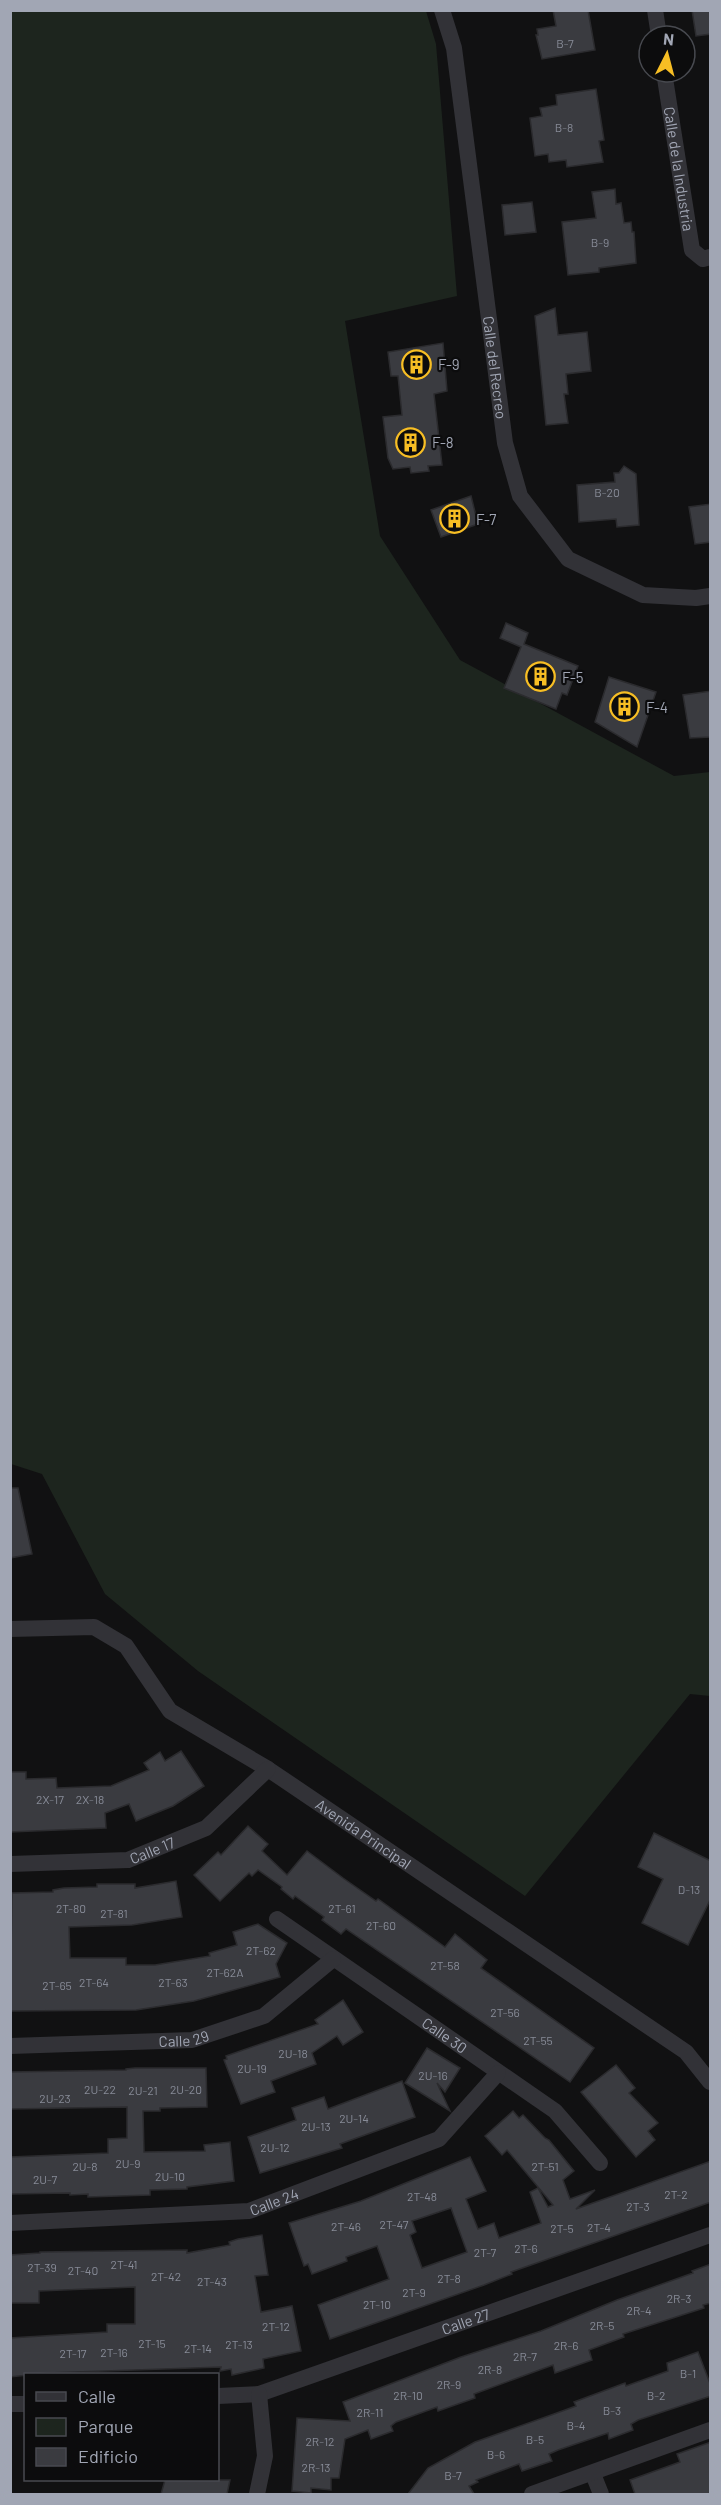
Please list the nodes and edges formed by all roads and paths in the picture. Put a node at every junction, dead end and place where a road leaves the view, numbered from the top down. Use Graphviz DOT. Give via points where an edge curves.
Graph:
graph roads {
  1 [pos="442,10"];
  2 [pos="666,84"];
  3 [pos="707,258"];
  4 [pos="711,596"];
  5 [pos="10,1629"];
  6 [pos="268,1769"];
  7 [pos="10,1864"];
  8 [pos="277,1919"];
  9 [pos="333,1959"];
  10 [pos="10,2046"];
  11 [pos="498,2073"];
  12 [pos="711,2082"];
  13 [pos="600,2163"];
  14 [pos="10,2223"];
  15 [pos="711,2235"];
  16 [pos="259,2394"];
  17 [pos="219,2396"];
  18 [pos="711,2430"];
  19 [pos="593,2474"];
  20 [pos="258,2494"];
  21 [pos="532,2494"];
  22 [pos="601,2494"];
  1 -- 4 [label="street, Calle del Recreo" via="454,48 504,444 520,496 568,559 643,595"];
  2 -- 3 [label="street, Calle de la Industria" via="692,250"];
  5 -- 6 [label="street, Avenida Principal" via="94,1627 126,1646 170,1711"];
  6 -- 7 [label="street, Calle 17" via="206,1828 128,1860"];
  6 -- 12 [label="street, Avenida Principal" via="686,2052"];
  8 -- 9 [label="street, Calle 30"];
  9 -- 10 [label="street, Calle 29" via="264,2016 192,2040"];
  9 -- 11 [label="street, Calle 30"];
  11 -- 13 [label="street, Calle 30" via="555,2111"];
  11 -- 14 [label="street, Calle 24" via="440,2139 249,2211"];
  15 -- 16 [label="street, Calle 27"];
  16 -- 17 [label="street, Calle 27"];
  16 -- 20 [label="street" via="265,2456"];
  18 -- 19 [label="street"];
  19 -- 21 [label="street"];
  19 -- 22 [label="street"];
}
